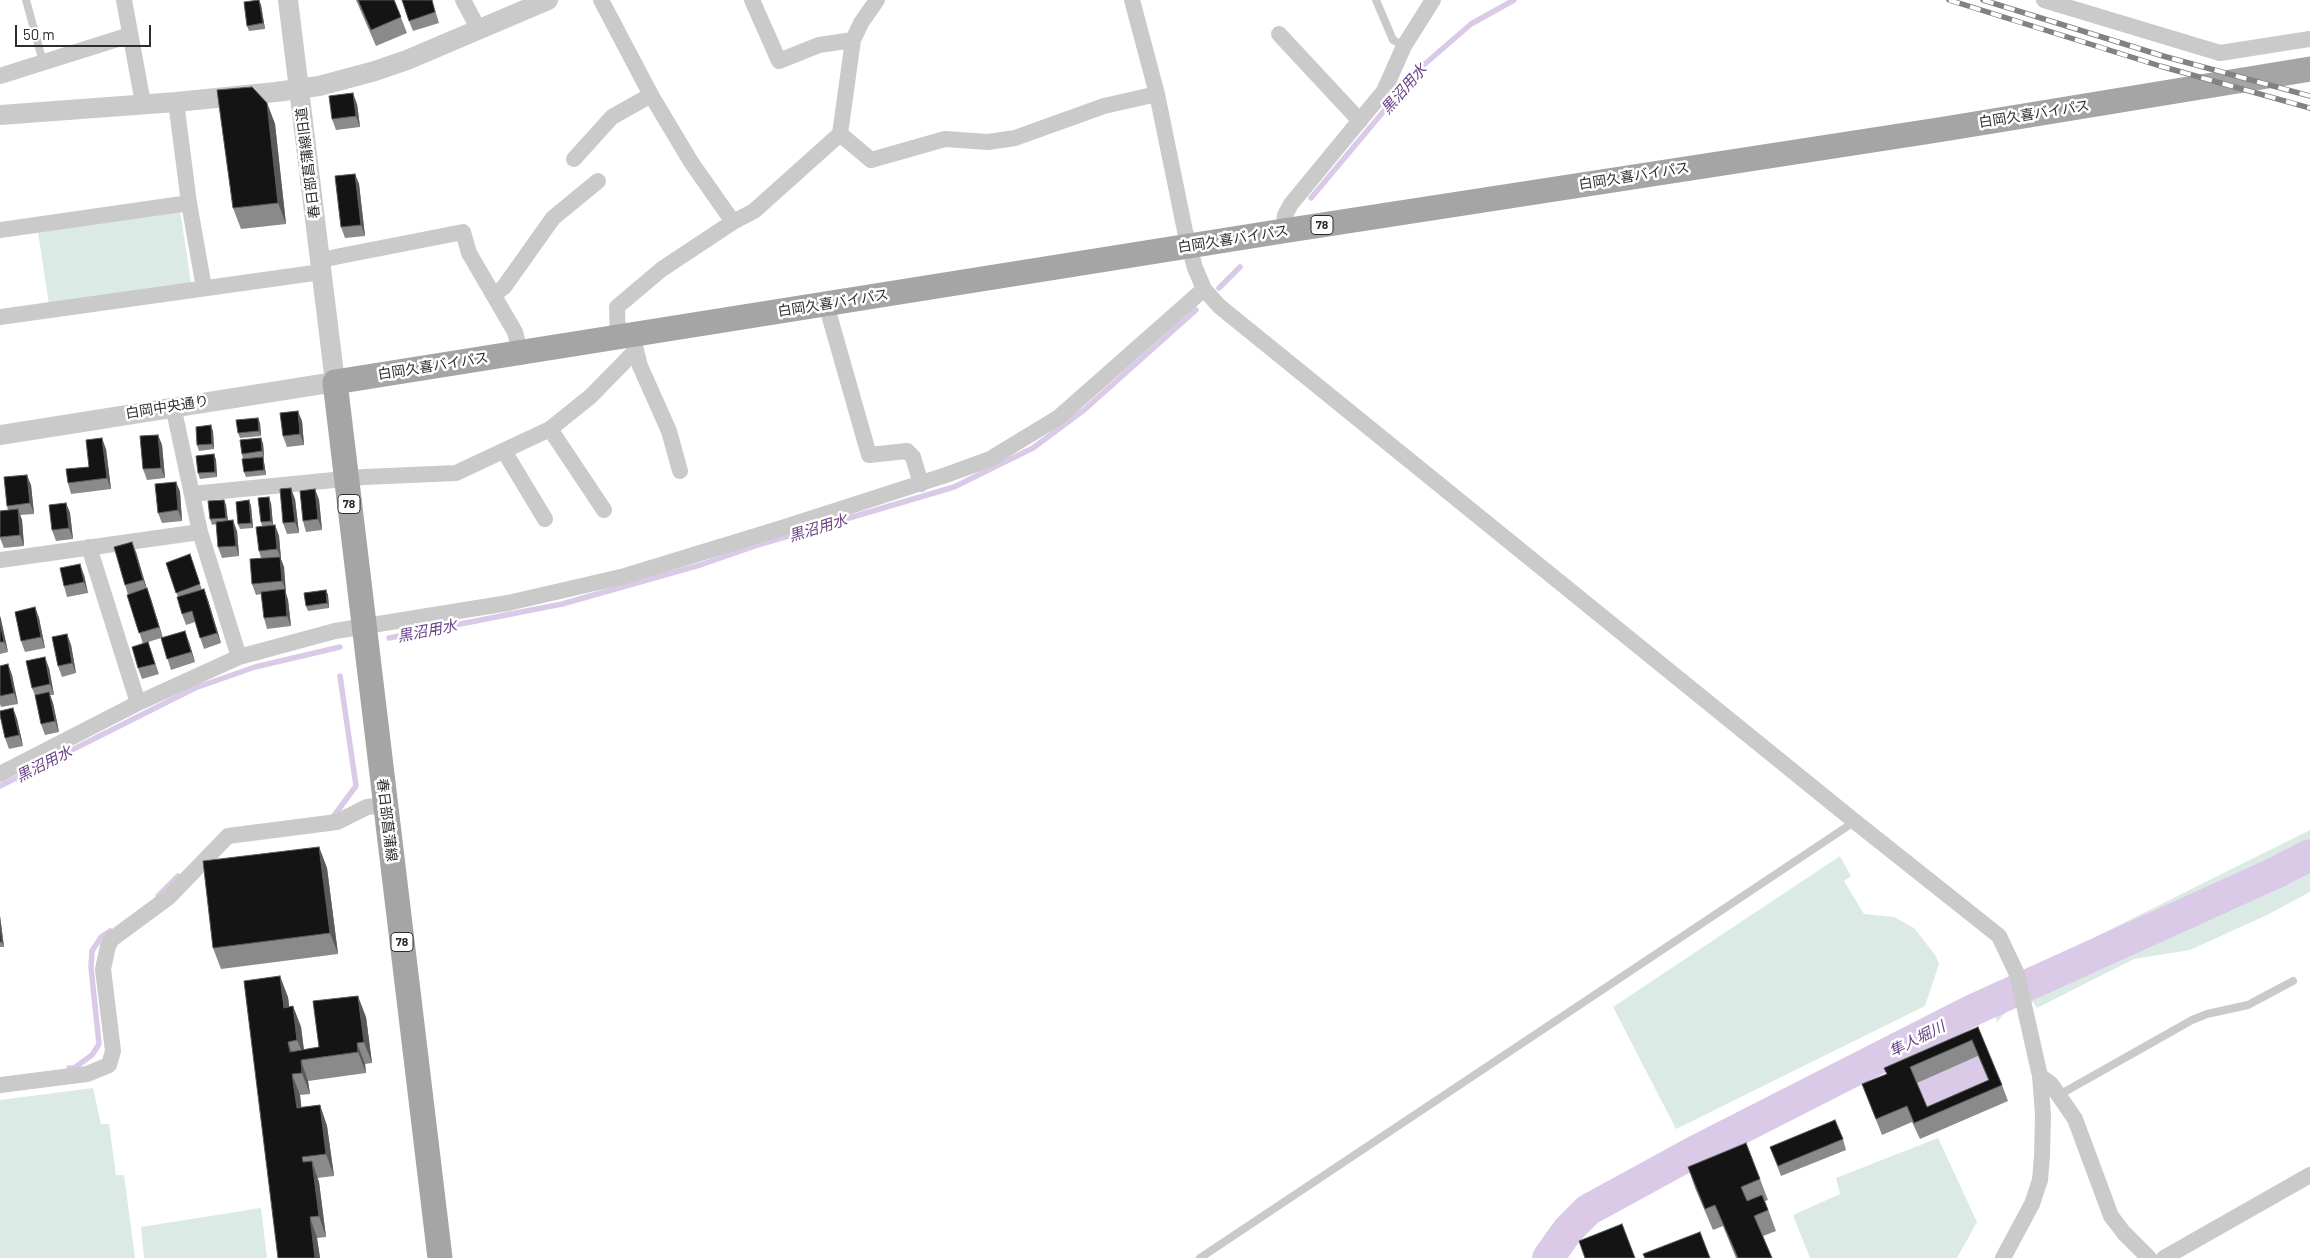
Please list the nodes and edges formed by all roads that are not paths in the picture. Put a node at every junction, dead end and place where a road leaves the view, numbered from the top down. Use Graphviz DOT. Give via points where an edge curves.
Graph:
graph roads {
  1 [pos="26,0"];
  2 [pos="124,0"];
  3 [pos="288,0"];
  4 [pos="463,0"];
  5 [pos="548,0"];
  6 [pos="602,0"];
  7 [pos="752,0"];
  8 [pos="877,0"];
  9 [pos="1132,0"];
  10 [pos="1376,0"];
  11 [pos="1432,0"];
  12 [pos="2044,0"];
  13 [pos="479,30"];
  14 [pos="1279,34"];
  15 [pos="130,35"];
  16 [pos="2310,39"];
  17 [pos="854,40"];
  18 [pos="1404,46"];
  19 [pos="43,62"];
  20 [pos="2310,69"];
  21 [pos="0,76"];
  22 [pos="299,89"];
  23 [pos="1157,94"];
  24 [pos="651,95"];
  25 [pos="176,102"];
  26 [pos="143,103"];
  27 [pos="0,115"];
  28 [pos="1360,121"];
  29 [pos="840,134"];
  30 [pos="574,159"];
  31 [pos="598,181"];
  32 [pos="189,203"];
  33 [pos="733,222"];
  34 [pos="0,230"];
  35 [pos="1283,231"];
  36 [pos="1190,246"];
  37 [pos="320,266"];
  38 [pos="204,288"];
  39 [pos="1204,289"];
  40 [pos="494,294"];
  41 [pos="826,304"];
  42 [pos="0,317"];
  43 [pos="629,341"];
  44 [pos="520,352"];
  45 [pos="335,382"];
  46 [pos="174,406"];
  47 [pos="550,429"];
  48 [pos="0,435"];
  49 [pos="504,450"];
  50 [pos="680,471"];
  51 [pos="346,480"];
  52 [pos="921,484"];
  53 [pos="192,494"];
  54 [pos="604,510"];
  55 [pos="545,519"];
  56 [pos="200,532"];
  57 [pos="89,547"];
  58 [pos="0,560"];
  59 [pos="364,626"];
  60 [pos="239,657"];
  61 [pos="138,703"];
  62 [pos="0,774"];
  63 [pos="385,805"];
  64 [pos="1853,820"];
  65 [pos="2293,981"];
  66 [pos="2040,1076"];
  67 [pos="0,1085"];
  68 [pos="2059,1095"];
  69 [pos="2310,1175"];
  70 [pos="440,1258"];
  71 [pos="1200,1258"];
  72 [pos="2003,1258"];
  73 [pos="2149,1258"];
  74 [pos="2164,1258"];
  1 -- 19 [label="lane"];
  2 -- 15 [label="street"];
  3 -- 22 [label="street"];
  4 -- 13 [label="street"];
  5 -- 13 [label="street, 春日部菖蒲線旧道"];
  6 -- 24 [label="street"];
  7 -- 17 [label="street" via="779,61 819,45"];
  8 -- 17 [label="street"];
  9 -- 23 [label="street"];
  10 -- 18 [label="lane" via="1393,40"];
  11 -- 18 [label="street"];
  12 -- 16 [label="street" via="2220,53"];
  13 -- 22 [label="street, 春日部菖蒲線旧道" via="375,71"];
  14 -- 28 [label="street"];
  15 -- 19 [label="street"];
  15 -- 26 [label="street"];
  17 -- 29 [label="street"];
  18 -- 28 [label="street" via="1384,91"];
  19 -- 21 [label="street"];
  20 -- 35 [label="main road, 白岡久喜バイパス / 78"];
  22 -- 25 [label="street"];
  22 -- 37 [label="street, 春日部菖蒲線旧道"];
  23 -- 29 [label="street" via="1104,106 1016,138 988,142 945,139 871,160"];
  23 -- 36 [label="street"];
  24 -- 30 [label="street" via="612,117"];
  24 -- 33 [label="street" via="691,162"];
  25 -- 26 [label="street"];
  25 -- 32 [label="street"];
  26 -- 27 [label="street"];
  28 -- 35 [label="street" via="1291,204 1285,215"];
  29 -- 33 [label="street" via="754,212"];
  31 -- 40 [label="street" via="553,218 504,287"];
  32 -- 34 [label="street"];
  32 -- 38 [label="street"];
  33 -- 43 [label="street" via="662,269 617,307"];
  35 -- 36 [label="main road, 白岡久喜バイパス / 78"];
  36 -- 39 [label="street"];
  36 -- 41 [label="main road, 白岡久喜バイパス / 78"];
  37 -- 38 [label="street"];
  37 -- 40 [label="street" via="462,232 469,253"];
  37 -- 45 [label="street, 春日部菖蒲線旧道"];
  38 -- 42 [label="street"];
  39 -- 52 [label="street" via="1058,417 990,459"];
  39 -- 64 [label="street" via="1219,306"];
  40 -- 44 [label="street" via="515,332"];
  41 -- 43 [label="main road, 白岡久喜バイパス / 78"];
  41 -- 52 [label="street" via="869,455 907,451 913,457"];
  43 -- 44 [label="main road, 白岡久喜バイパス / 78"];
  43 -- 47 [label="street" via="591,396"];
  43 -- 50 [label="street" via="669,431"];
  44 -- 45 [label="main road, 白岡久喜バイパス / 78"];
  45 -- 46 [label="street, 白岡中央通り"];
  45 -- 51 [label="main road, 春日部菖蒲線 / 78"];
  46 -- 48 [label="street, 白岡中央通り"];
  46 -- 53 [label="street"];
  47 -- 49 [label="street"];
  47 -- 54 [label="street"];
  49 -- 51 [label="street" via="456,473"];
  49 -- 55 [label="street"];
  51 -- 53 [label="street"];
  51 -- 59 [label="main road, 春日部菖蒲線 / 78"];
  52 -- 59 [label="street" via="625,576 508,603"];
  53 -- 56 [label="street"];
  56 -- 57 [label="street"];
  56 -- 60 [label="street"];
  57 -- 58 [label="street"];
  57 -- 61 [label="street"];
  59 -- 60 [label="street"];
  59 -- 63 [label="main road, 春日部菖蒲線 / 78"];
  60 -- 61 [label="street"];
  61 -- 62 [label="street"];
  63 -- 67 [label="street" via="367,807 337,822 228,836 169,896 112,939 108,946 103,969 113,1051 109,1065 86,1074"];
  63 -- 70 [label="main road, 春日部菖蒲線 / 78"];
  64 -- 66 [label="street" via="1999,936 2015,966"];
  64 -- 71 [label="lane"];
  65 -- 68 [label="lane" via="2248,1005 2192,1020"];
  66 -- 68 [label="street"];
  66 -- 72 [label="street" via="2043,1115 2040,1180 2032,1204"];
  68 -- 73 [label="street" via="2075,1119 2111,1216"];
  69 -- 74 [label="street"];
}
